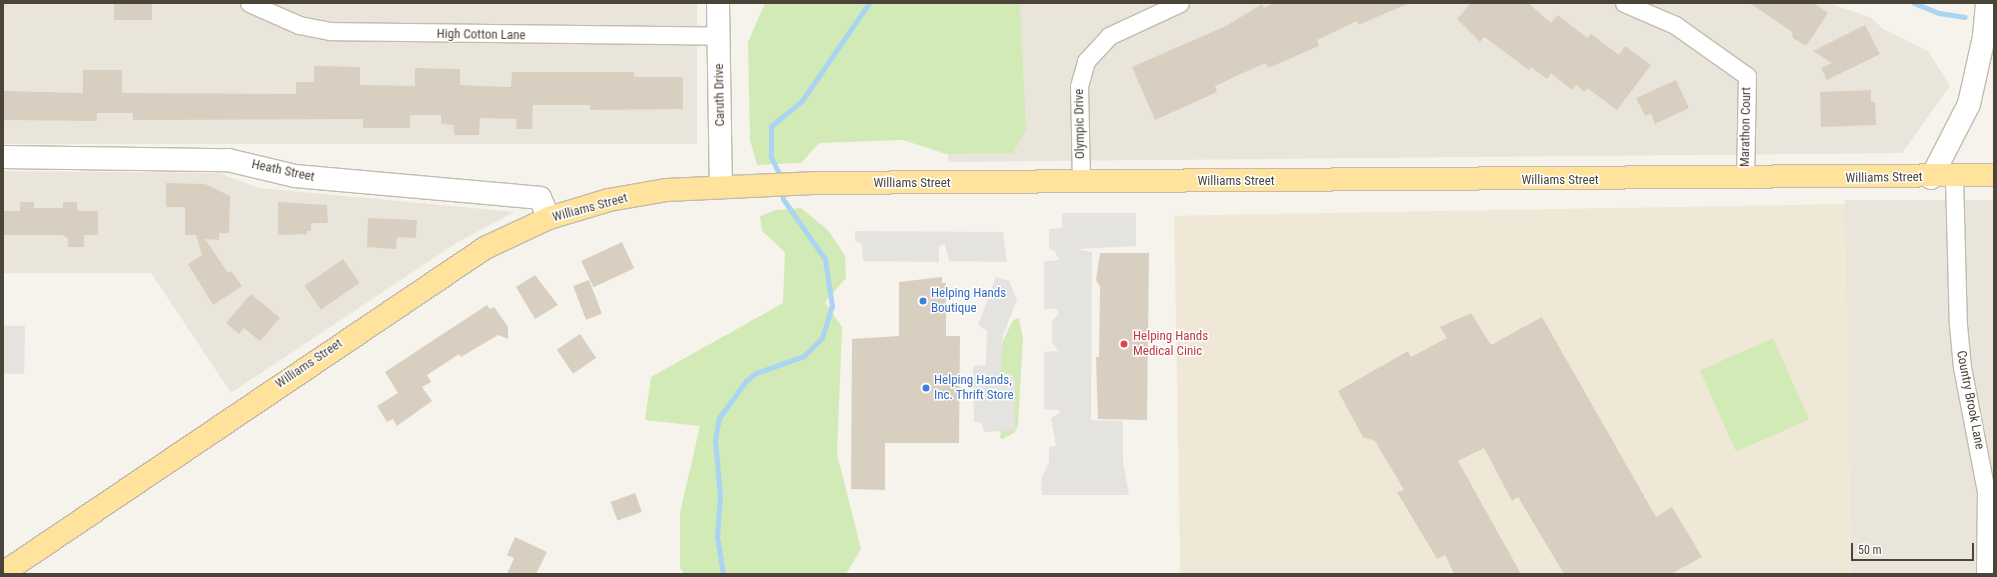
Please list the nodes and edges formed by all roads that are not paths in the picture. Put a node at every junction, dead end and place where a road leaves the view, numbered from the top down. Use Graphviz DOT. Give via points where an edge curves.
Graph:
graph roads {
  1 [pos="249,3"];
  2 [pos="718,3"];
  3 [pos="1180,3"];
  4 [pos="1624,3"];
  5 [pos="1987,3"];
  6 [pos="719,36"];
  7 [pos="3,157"];
  8 [pos="1994,175"];
  9 [pos="1954,177"];
  10 [pos="1931,178"];
  11 [pos="1746,179"];
  12 [pos="1081,181"];
  13 [pos="721,187"];
  14 [pos="549,218"];
  15 [pos="3,573"];
  16 [pos="1986,574"];
  1 -- 6 [label="street, High Cotton Lane" via="299,25 330,31"];
  2 -- 6 [label="street, Caruth Drive"];
  3 -- 12 [label="street, Olympic Drive" via="1109,36 1086,61 1079,86"];
  4 -- 11 [label="street, Marathon Court" via="1675,25 1747,76"];
  5 -- 10 [label="street" via="1984,37 1969,104"];
  6 -- 13 [label="street, Caruth Drive"];
  7 -- 14 [label="street, Heath Street" via="228,160 296,176 540,198"];
  8 -- 9 [label="main road, Williams Street"];
  9 -- 10 [label="main road, Williams Street"];
  9 -- 16 [label="street, Country Brook Lane" via="1958,325 1962,367 1986,492"];
  10 -- 11 [label="main road, Williams Street"];
  11 -- 12 [label="main road, Williams Street"];
  12 -- 13 [label="main road, Williams Street" via="818,183"];
  13 -- 14 [label="main road, Williams Street" via="667,190 624,198"];
  14 -- 15 [label="main road, Williams Street" via="485,248"];
}
